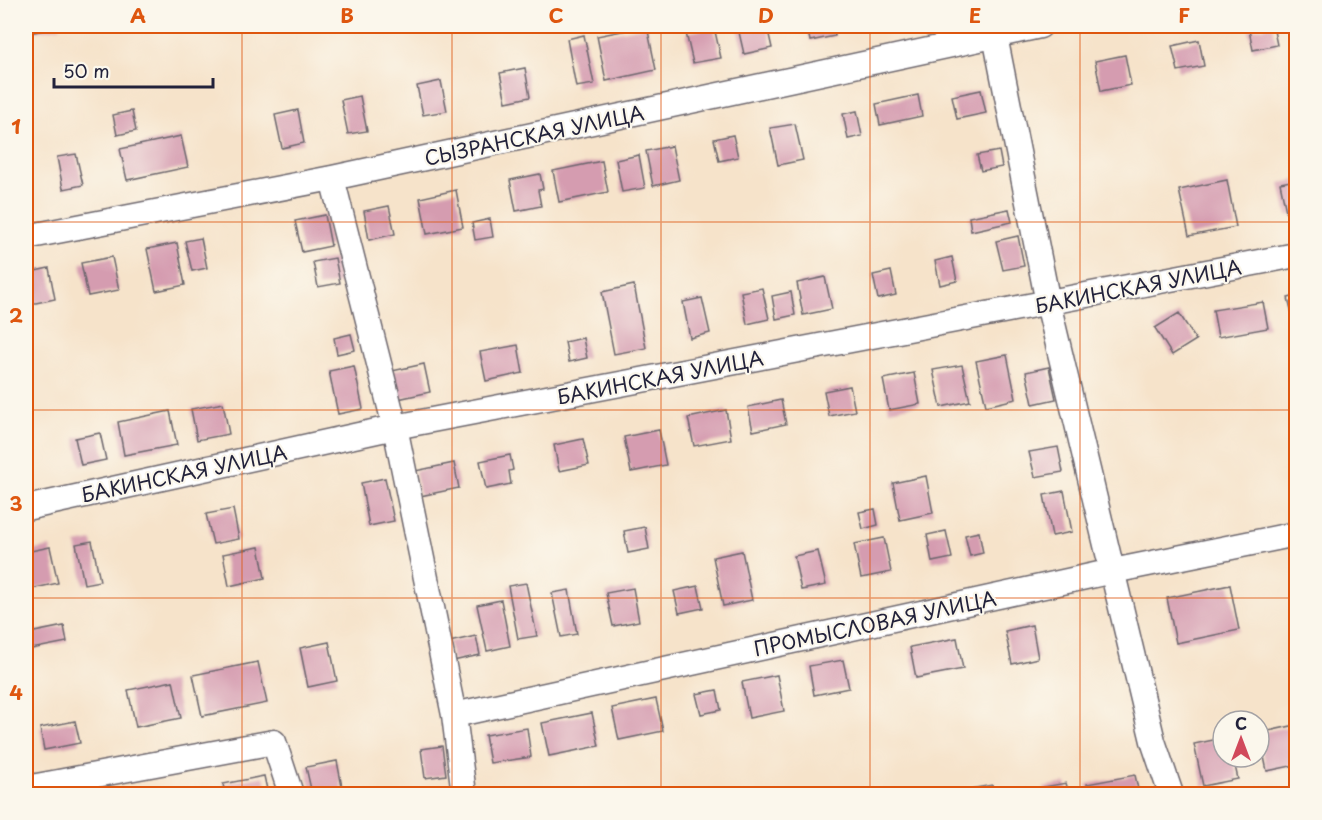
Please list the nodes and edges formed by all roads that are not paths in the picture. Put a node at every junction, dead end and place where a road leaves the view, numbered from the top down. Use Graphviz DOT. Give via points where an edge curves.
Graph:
graph roads {
  1 [pos="1040,26"];
  2 [pos="994,31"];
  3 [pos="332,178"];
  4 [pos="26,237"];
  5 [pos="1296,255"];
  6 [pos="1048,303"];
  7 [pos="395,427"];
  8 [pos="26,508"];
  9 [pos="1296,534"];
  10 [pos="1113,571"];
  11 [pos="454,715"];
  12 [pos="26,788"];
  13 [pos="291,795"];
  14 [pos="464,795"];
  15 [pos="1171,795"];
  1 -- 2 [label="street, СЫЗРАНСКАЯ УЛИЦА"];
  2 -- 3 [label="street, СЫЗРАНСКАЯ УЛИЦА"];
  2 -- 6 [label="street"];
  3 -- 4 [label="street, СЫЗРАНСКАЯ УЛИЦА"];
  3 -- 7 [label="street"];
  5 -- 6 [label="street, БАКИНСКАЯ УЛИЦА"];
  6 -- 7 [label="street, БАКИНСКАЯ УЛИЦА"];
  6 -- 10 [label="street"];
  7 -- 8 [label="street, БАКИНСКАЯ УЛИЦА"];
  7 -- 11 [label="street"];
  9 -- 10 [label="street, ПРОМЫСЛОВАЯ УЛИЦА"];
  10 -- 11 [label="street, ПРОМЫСЛОВАЯ УЛИЦА"];
  10 -- 15 [label="street"];
  11 -- 14 [label="street"];
  12 -- 13 [label="street" via="274,742"];
}
